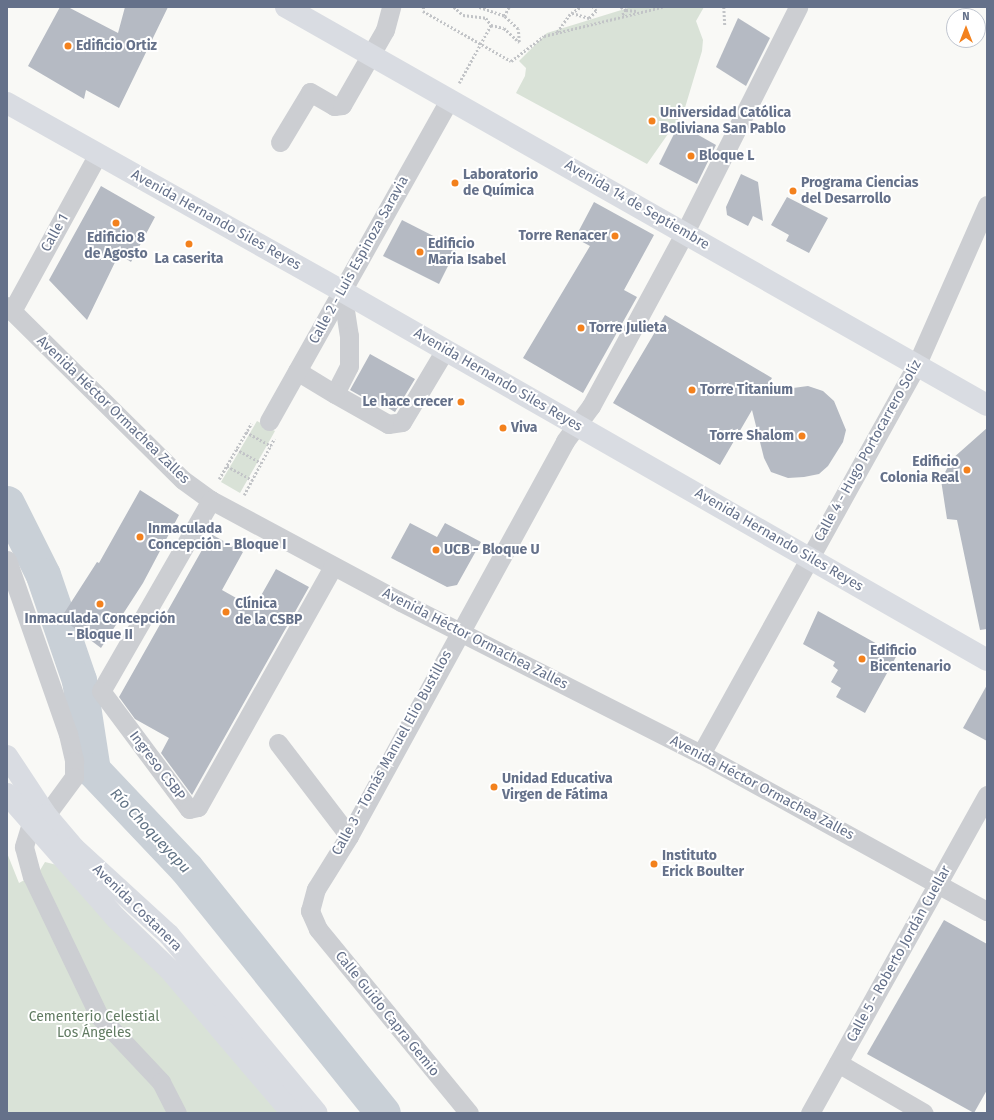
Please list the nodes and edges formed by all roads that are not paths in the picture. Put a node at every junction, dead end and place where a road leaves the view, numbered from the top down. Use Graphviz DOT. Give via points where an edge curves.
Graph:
graph roads {
  1 [pos="286,7"];
  2 [pos="391,7"];
  3 [pos="798,7"];
  4 [pos="371,53"];
  5 [pos="450,99"];
  6 [pos="7,103"];
  7 [pos="280,142"];
  8 [pos="98,154"];
  9 [pos="987,205"];
  10 [pos="685,232"];
  11 [pos="342,290"];
  12 [pos="9,309"];
  13 [pos="445,350"];
  14 [pos="916,366"];
  15 [pos="297,371"];
  16 [pos="335,394"];
  17 [pos="987,405"];
  18 [pos="269,421"];
  19 [pos="576,424"];
  20 [pos="211,500"];
  21 [pos="809,557"];
  22 [pos="7,560"];
  23 [pos="332,566"];
  24 [pos="459,630"];
  25 [pos="987,660"];
  26 [pos="278,743"];
  27 [pos="701,754"];
  28 [pos="7,756"];
  29 [pos="7,794"];
  30 [pos="987,795"];
  31 [pos="39,818"];
  32 [pos="349,836"];
  33 [pos="939,883"];
  34 [pos="987,910"];
  35 [pos="310,911"];
  36 [pos="838,1062"];
  37 [pos="177,1113"];
  38 [pos="292,1113"];
  39 [pos="318,1113"];
  40 [pos="469,1113"];
  41 [pos="810,1113"];
  42 [pos="924,1113"];
  1 -- 4 [label="main road, Avenida 14 de Septiembre"];
  2 -- 4 [label="street" via="389,21"];
  3 -- 10 [label="street, Calle 3 - Tomás Manuel Elio Bustillos"];
  4 -- 5 [label="main road, Avenida 14 de Septiembre"];
  4 -- 7 [label="street" via="342,106 334,106 310,92"];
  5 -- 10 [label="main road, Avenida 14 de Septiembre"];
  5 -- 11 [label="street, Calle 2 - Luis Espinoza Saravia"];
  6 -- 8 [label="main road, Avenida Hernando Siles Reyes"];
  8 -- 11 [label="main road, Avenida Hernando Siles Reyes"];
  8 -- 12 [label="street, Calle 1"];
  9 -- 14 [label="street, Calle 4 - Hugo Portocarrero Solíz"];
  10 -- 14 [label="main road, Avenida 14 de Septiembre"];
  10 -- 19 [label="street, Calle 3 - Tomás Manuel Elio Bustillos" via="591,406"];
  11 -- 13 [label="main road, Avenida Hernando Siles Reyes"];
  11 -- 15 [label="street, Calle 2 - Luis Espinoza Saravia"];
  11 -- 16 [label="street" via="349,336 349,366"];
  12 -- 20 [label="street, Avenida Héctor Ormachea Zalles" via="184,480"];
  13 -- 16 [label="street" via="402,422 388,424"];
  13 -- 19 [label="main road, Avenida Hernando Siles Reyes"];
  14 -- 17 [label="main road, Avenida 14 de Septiembre"];
  14 -- 21 [label="street, Calle 4 - Hugo Portocarrero Solíz"];
  15 -- 16 [label="street"];
  15 -- 18 [label="street, Calle 2 - Luis Espinoza Saravia"];
  19 -- 21 [label="main road, Avenida Hernando Siles Reyes"];
  19 -- 24 [label="street, Calle 3 - Tomás Manuel Elio Bustillos"];
  20 -- 23 [label="street, Avenida Héctor Ormachea Zalles"];
  20 -- 23 [label="street, Ingreso CSBP" via="101,691 189,809 198,807"];
  21 -- 25 [label="main road, Avenida Hernando Siles Reyes"];
  21 -- 27 [label="street, Calle 4 - Hugo Portocarrero Solíz"];
  22 -- 31 [label="street" via="68,734 74,761 74,777"];
  23 -- 24 [label="street, Avenida Héctor Ormachea Zalles"];
  24 -- 27 [label="street, Avenida Héctor Ormachea Zalles"];
  24 -- 32 [label="street, Calle 3 - Tomás Manuel Elio Bustillos"];
  26 -- 32 [label="street"];
  27 -- 33 [label="street, Avenida Héctor Ormachea Zalles"];
  28 -- 31 [label="main road, Avenida Costanera"];
  29 -- 31 [label="main road, Avenida Costanera"];
  30 -- 33 [label="street, Calle 5 - Roberto Jordán Cuellar"];
  31 -- 37 [label="street" via="24,847 32,876 99,1016 161,1082"];
  31 -- 38 [label="main road, Avenida Costanera" via="117,919 170,970"];
  31 -- 39 [label="main road, Avenida Costanera" via="169,935"];
  32 -- 35 [label="street, Calle 3 - Tomás Manuel Elio Bustillos" via="316,889"];
  33 -- 34 [label="street, Avenida Héctor Ormachea Zalles"];
  33 -- 36 [label="street, Calle 5 - Roberto Jordán Cuellar"];
  35 -- 40 [label="street, Calle Guido Capra Gemio" via="318,929"];
  36 -- 41 [label="street, Calle 5 - Roberto Jordán Cuellar"];
  36 -- 42 [label="street"];
}
